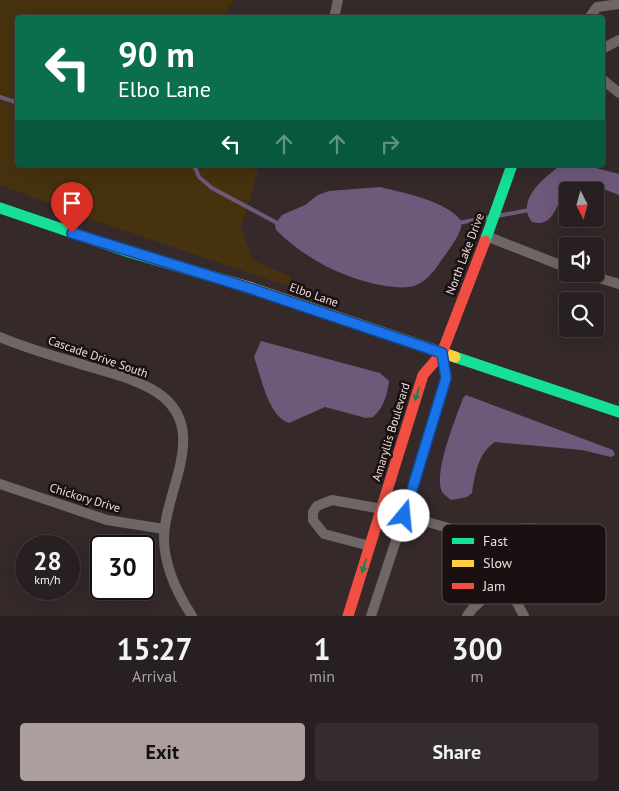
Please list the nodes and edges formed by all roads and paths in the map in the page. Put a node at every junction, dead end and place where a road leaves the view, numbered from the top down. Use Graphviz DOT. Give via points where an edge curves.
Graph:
graph roads {
  1 [pos="338,0"];
  2 [pos="619,4"];
  3 [pos="335,15"];
  4 [pos="591,15"];
  5 [pos="619,40"];
  6 [pos="605,47"];
  7 [pos="605,81"];
  8 [pos="619,93"];
  9 [pos="511,167"];
  10 [pos="0,208"];
  11 [pos="486,236"];
  12 [pos="559,264"];
  13 [pos="604,279"];
  14 [pos="619,284"];
  15 [pos="0,338"];
  16 [pos="442,353"];
  17 [pos="619,412"];
  18 [pos="0,484"];
  19 [pos="382,509"];
  20 [pos="404,516"];
  21 [pos="442,526"];
  22 [pos="164,529"];
  23 [pos="370,546"];
  24 [pos="478,604"];
  25 [pos="517,604"];
  26 [pos="192,616"];
  27 [pos="348,616"];
  28 [pos="370,616"];
  29 [pos="467,616"];
  30 [pos="524,616"];
  1 -- 3 [label="street"];
  2 -- 4 [label="street" via="598,7"];
  5 -- 6 [label="street"];
  7 -- 8 [label="street"];
  9 -- 11 [label="street, North Lake Drive"];
  10 -- 16 [label="street, Elbo Lane"];
  11 -- 12 [label="street"];
  11 -- 16 [label="street, North Lake Drive"];
  13 -- 14 [label="street"];
  15 -- 22 [label="street, Cascade Drive South" via="132,380 158,393 169,403 177,415 184,442"];
  16 -- 17 [label="street, Elbo Lane"];
  16 -- 19 [label="street, Amaryllis Boulevard, one-way" via="422,375"];
  16 -- 20 [label="street" via="446,378"];
  18 -- 22 [label="street, Chickory Drive" via="107,520"];
  19 -- 20 [label="street"];
  19 -- 23 [label="street, Amaryllis Boulevard"];
  19 -- 23 [label="street" via="332,500 324,502 313,512 313,520 324,534"];
  20 -- 21 [label="street"];
  20 -- 28 [label="street"];
  22 -- 26 [label="street, Cascade Drive South" via="170,573"];
  23 -- 27 [label="street, Amaryllis Boulevard, one-way"];
  24 -- 29 [label="street"];
  25 -- 30 [label="street"];
}
